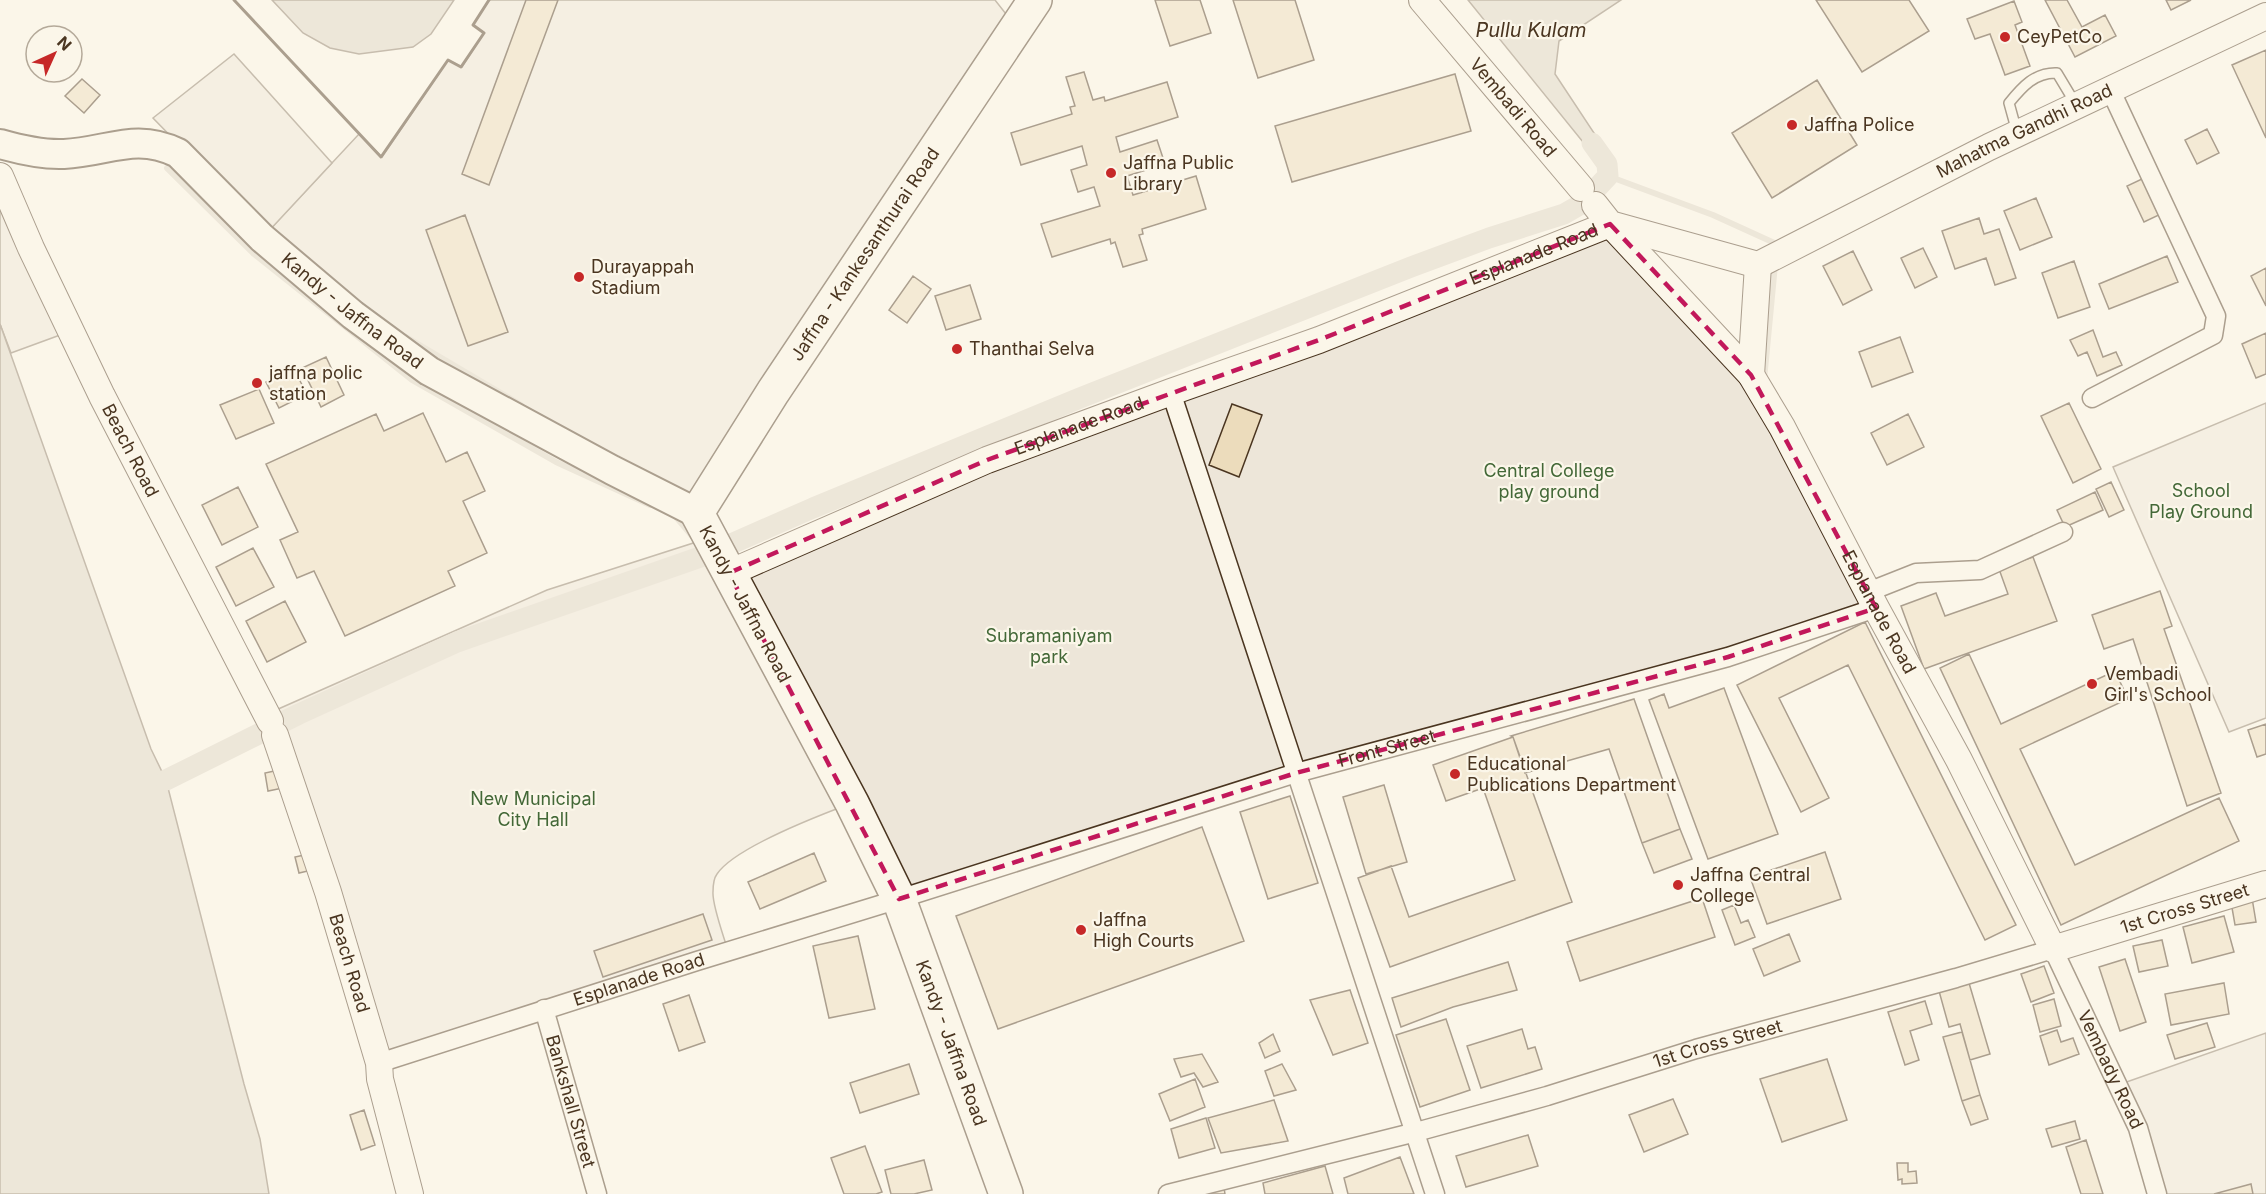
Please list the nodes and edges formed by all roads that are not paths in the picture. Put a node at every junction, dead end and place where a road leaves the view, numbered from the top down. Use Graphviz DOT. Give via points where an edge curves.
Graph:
graph roads {
  1 [pos="1422,0"];
  2 [pos="1033,1"];
  3 [pos="2266,16"];
  4 [pos="2110,89"];
  5 [pos="2077,105"];
  6 [pos="2018,134"];
  7 [pos="0,144"];
  8 [pos="0,176"];
  9 [pos="1595,206"];
  10 [pos="1771,258"];
  11 [pos="1751,375"];
  12 [pos="1171,392"];
  13 [pos="2092,398"];
  14 [pos="697,513"];
  15 [pos="2062,532"];
  16 [pos="729,573"];
  17 [pos="1872,600"];
  18 [pos="1296,772"];
  19 [pos="2266,884"];
  20 [pos="899,899"];
  21 [pos="2054,949"];
  22 [pos="544,1009"];
  23 [pos="379,1063"];
  24 [pos="1416,1132"];
  25 [pos="410,1194"];
  26 [pos="597,1194"];
  27 [pos="1006,1194"];
  28 [pos="1168,1194"];
  29 [pos="1435,1194"];
  30 [pos="2157,1194"];
  1 -- 9 [label="street, Vembadi Road"];
  2 -- 14 [label="highway, Jaffna - Kankesanthurai Road" via="749,427"];
  3 -- 4 [label="street, Mahatma Gandhi Road"];
  4 -- 5 [label="street, Mahatma Gandhi Road"];
  4 -- 13 [label="street" via="2216,316 2213,334"];
  5 -- 6 [label="street, Mahatma Gandhi Road"];
  5 -- 6 [label="lane" via="2057,73 2031,80 2009,103"];
  6 -- 10 [label="street, Mahatma Gandhi Road"];
  7 -- 14 [label="main road, Kandy - Jaffna Road" via="38,153 64,154 144,142 178,153 262,238 353,315 429,371"];
  8 -- 23 [label="street, Beach Road" via="102,396 272,728 328,892"];
  9 -- 10 [label="street"];
  9 -- 11 [label="street, Esplanade Road"];
  9 -- 12 [label="street, Esplanade Road" via="1319,340"];
  10 -- 11 [label="street"];
  11 -- 17 [label="street, Esplanade Road"];
  12 -- 16 [label="street, Esplanade Road" via="987,460"];
  12 -- 18 [label="street"];
  14 -- 16 [label="highway, Kandy - Jaffna Road"];
  15 -- 17 [label="street, Front Street" via="1980,570 1916,573"];
  16 -- 20 [label="highway, Kandy - Jaffna Road"];
  17 -- 18 [label="street, Front Street" via="1728,657"];
  17 -- 21 [label="street, Esplanade Road" via="1959,760"];
  18 -- 20 [label="street, Front Street"];
  18 -- 24 [label="street"];
  19 -- 21 [label="street, 1st Cross Street"];
  20 -- 22 [label="street, Esplanade Road"];
  20 -- 27 [label="highway, Kandy - Jaffna Road"];
  21 -- 24 [label="street, 1st Cross Street"];
  21 -- 30 [label="street, Vembady Road" via="2138,1128"];
  22 -- 23 [label="street, Esplanade Road"];
  22 -- 26 [label="street, Bankshall Street"];
  23 -- 25 [label="street, Beach Road"];
  24 -- 28 [label="street, 1st Cross Street"];
  24 -- 29 [label="street"];
}
